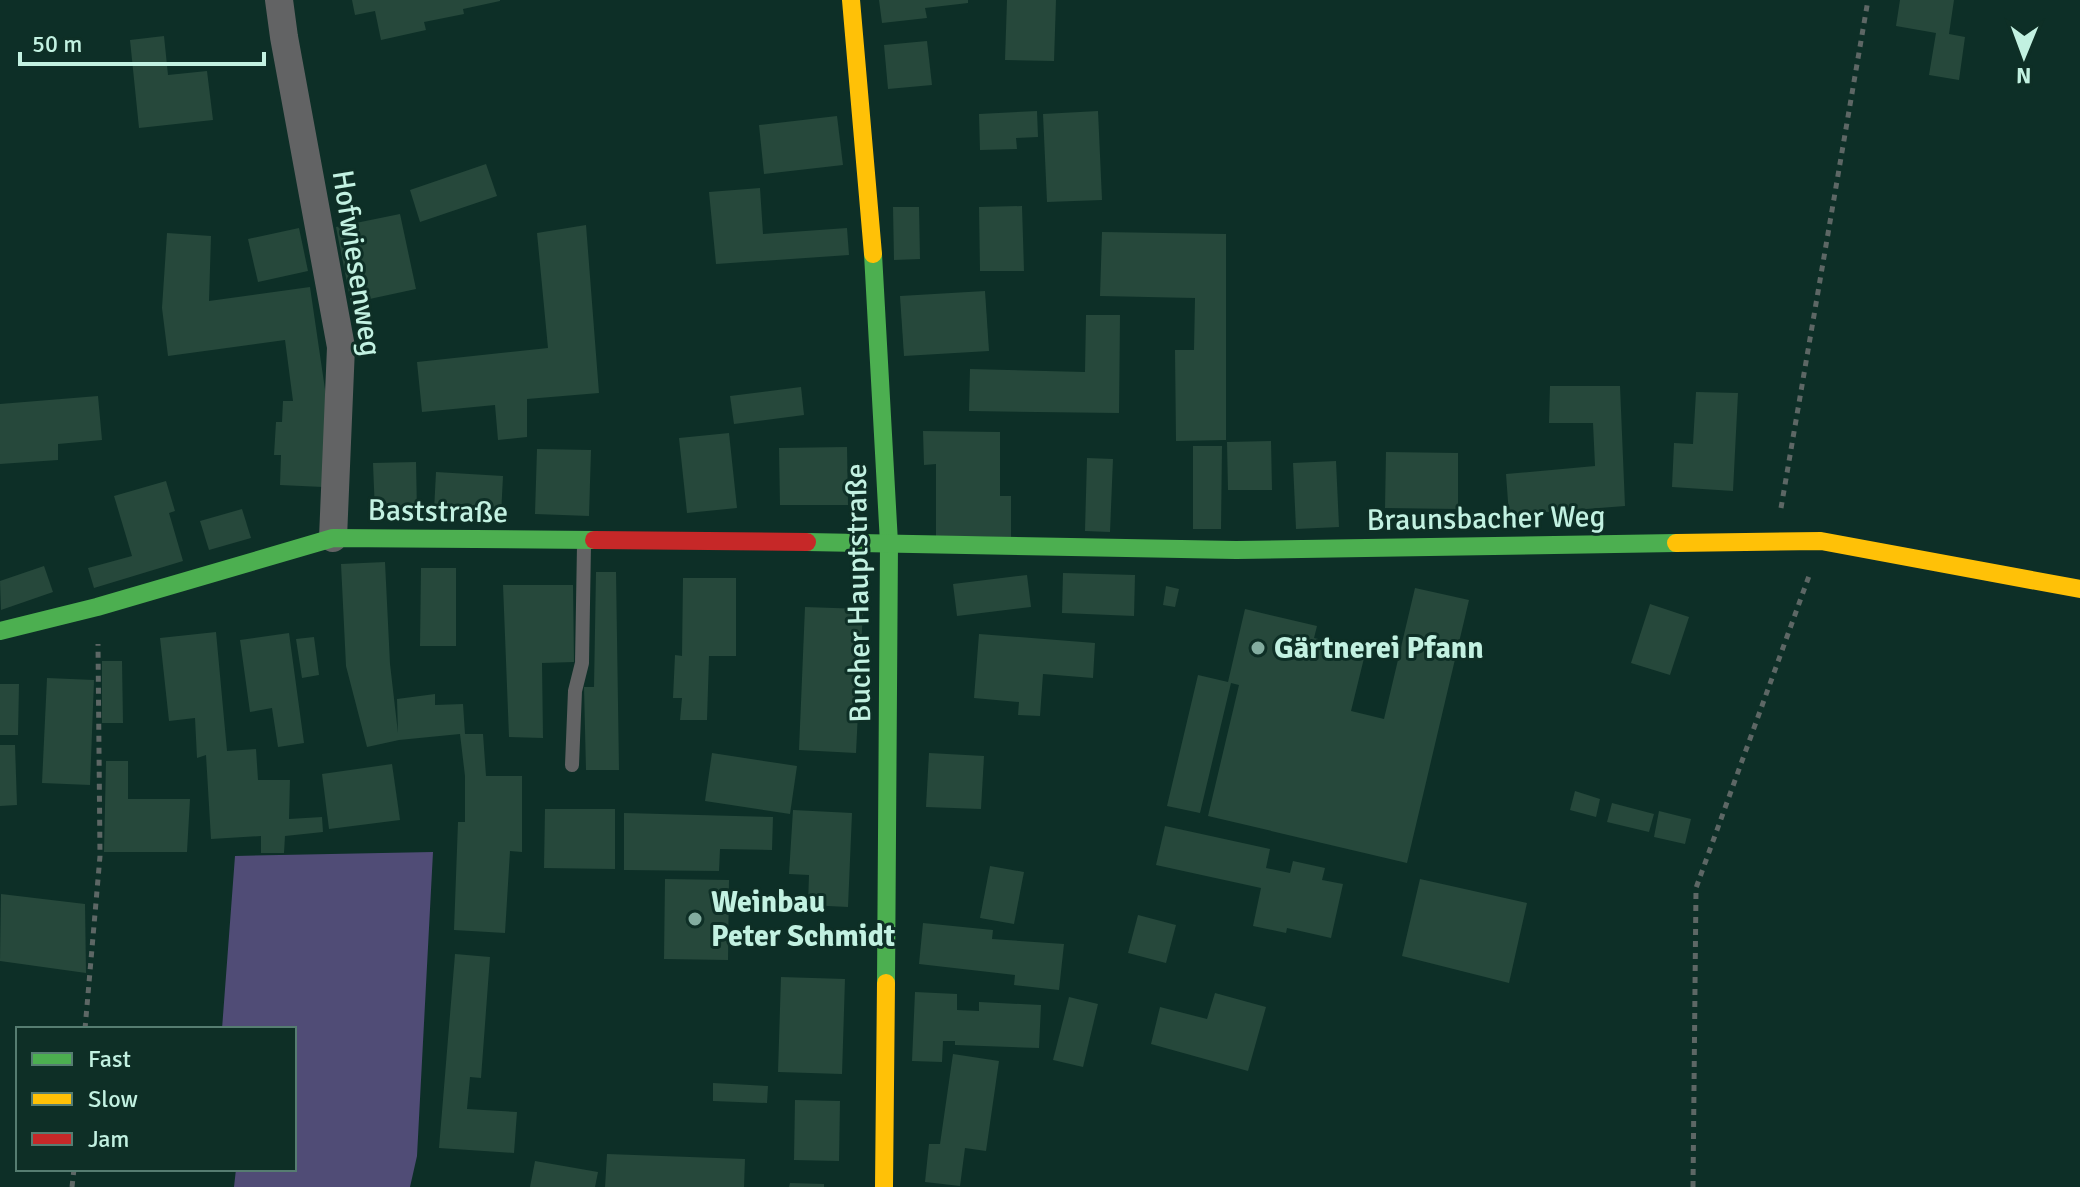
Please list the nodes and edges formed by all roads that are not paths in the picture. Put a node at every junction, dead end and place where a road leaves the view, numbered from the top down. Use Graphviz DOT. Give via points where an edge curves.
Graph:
graph roads {
  1 [pos="279,0"];
  2 [pos="851,0"];
  3 [pos="333,538"];
  4 [pos="584,540"];
  5 [pos="889,543"];
  6 [pos="2080,589"];
  7 [pos="0,631"];
  8 [pos="572,765"];
  9 [pos="884,1187"];
  1 -- 3 [label="street, Hofwiesenweg" via="341,347"];
  2 -- 5 [label="street, Bucher Hauptstraße" via="871,222"];
  3 -- 4 [label="street, Baststraße"];
  3 -- 7 [label="street, Baststraße"];
  4 -- 5 [label="street, Baststraße"];
  4 -- 8 [label="lane" via="582,663 575,691"];
  5 -- 6 [label="street, Braunsbacher Weg" via="1236,550 1821,541"];
  5 -- 9 [label="street, Bucher Hauptstraße"];
}
